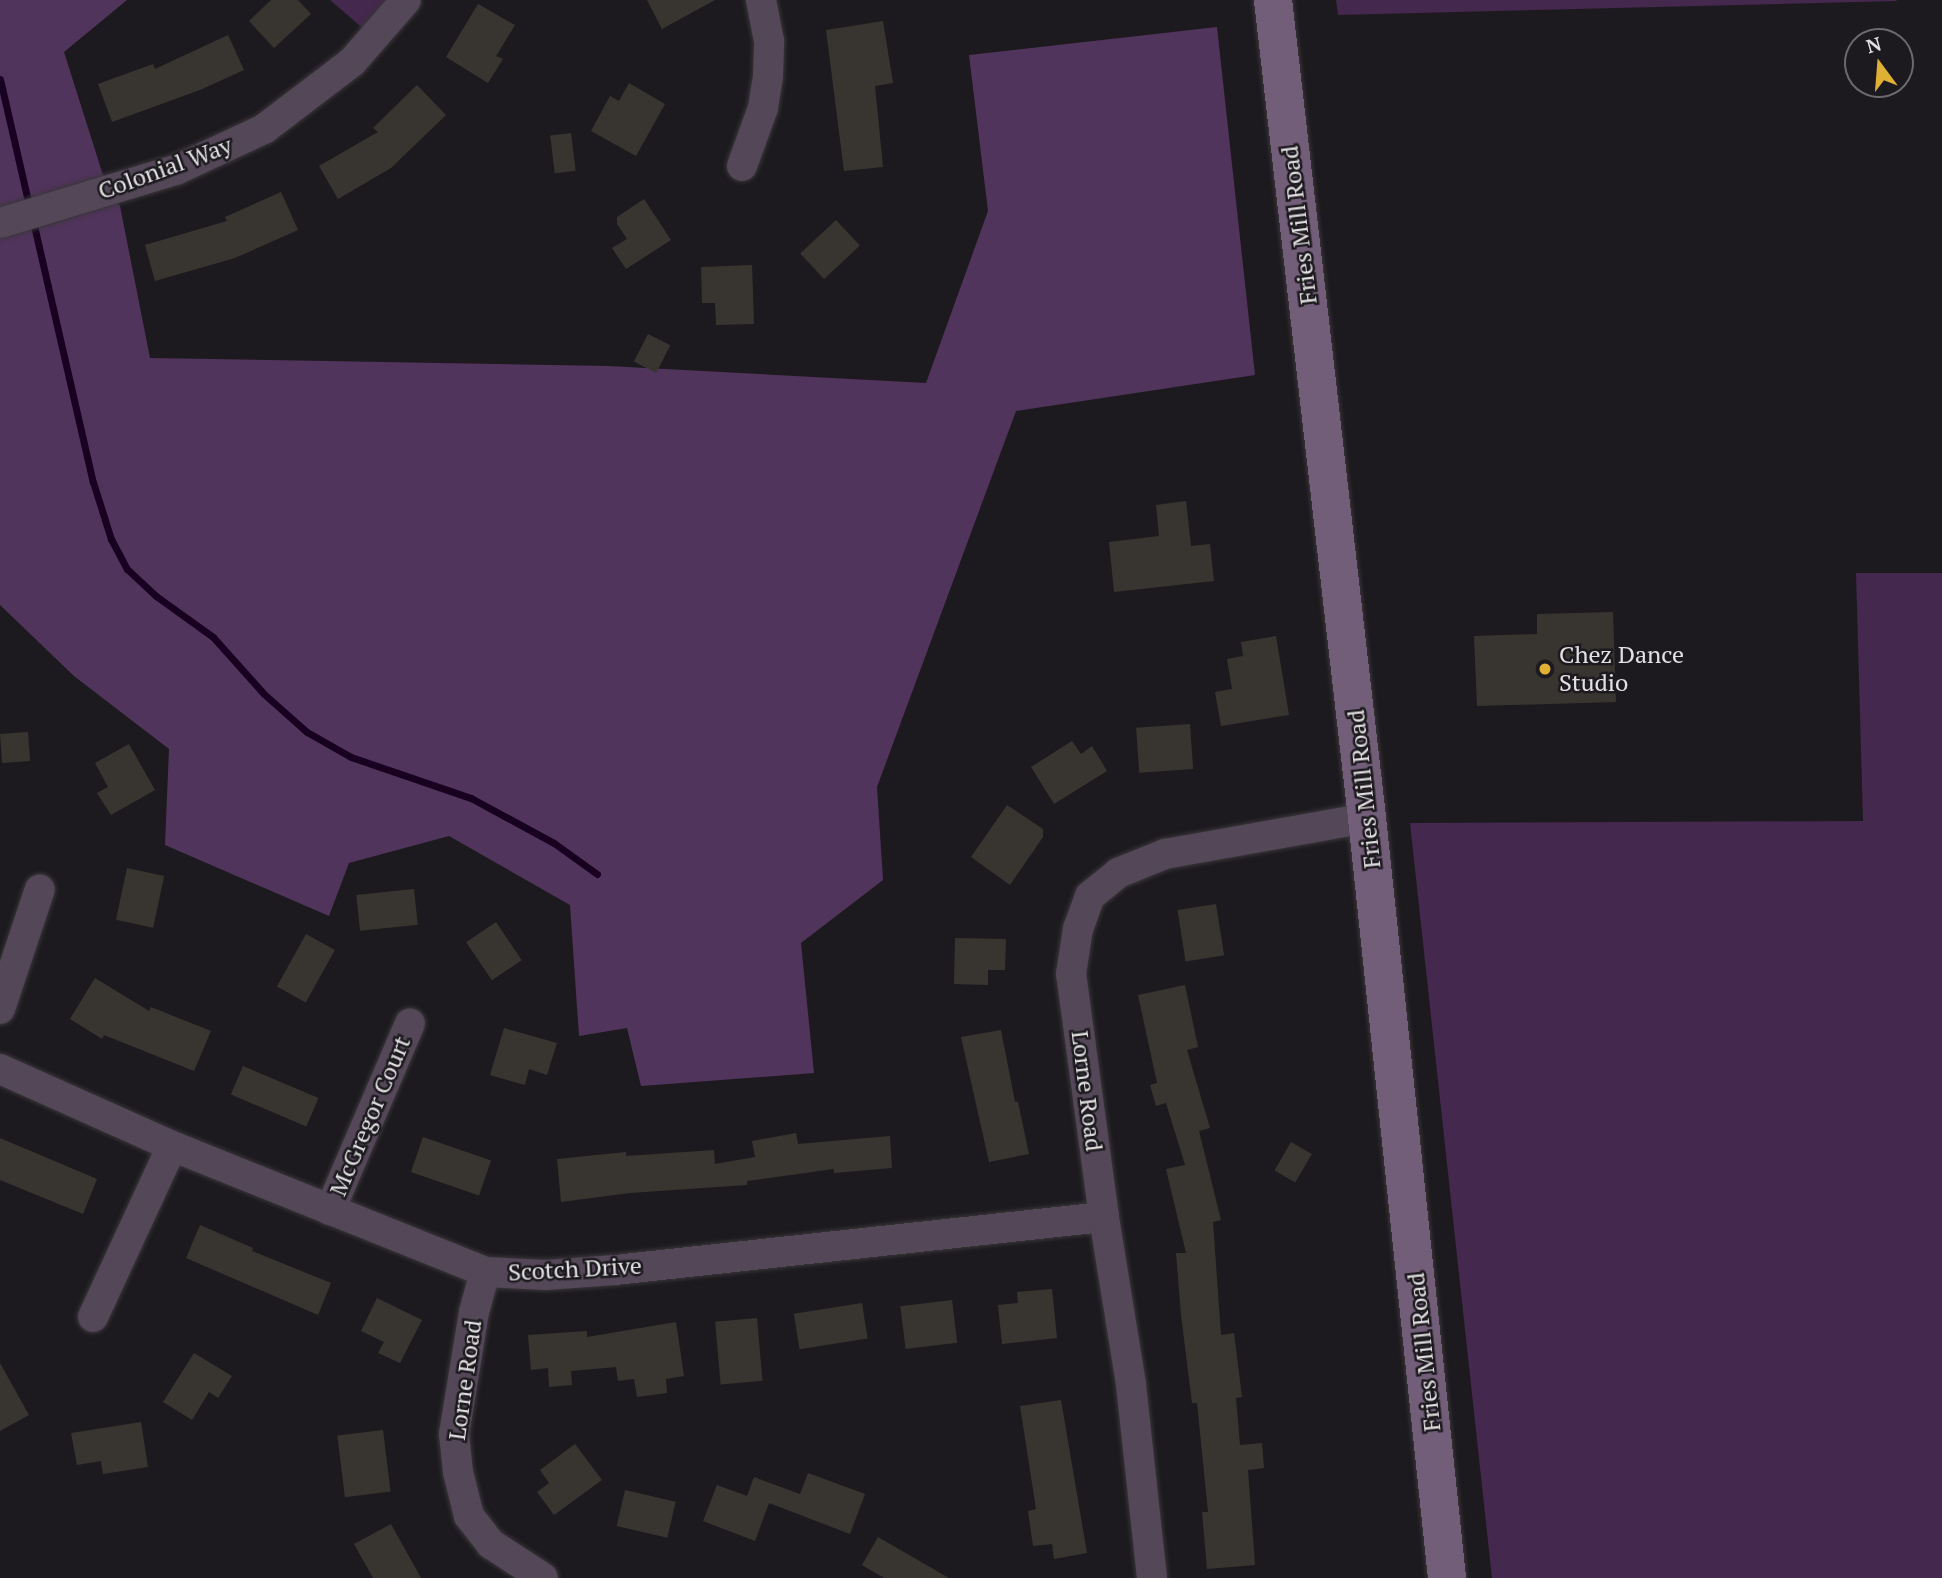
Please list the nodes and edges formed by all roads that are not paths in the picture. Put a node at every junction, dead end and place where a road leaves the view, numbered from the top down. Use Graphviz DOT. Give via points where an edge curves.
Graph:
graph roads {
  1 [pos="406,0"];
  2 [pos="761,0"];
  3 [pos="1273,0"];
  4 [pos="742,166"];
  5 [pos="23,216"];
  6 [pos="1367,818"];
  7 [pos="40,889"];
  8 [pos="0,1009"];
  9 [pos="410,1023"];
  10 [pos="0,1069"];
  11 [pos="172,1146"];
  12 [pos="330,1210"];
  13 [pos="1104,1217"];
  14 [pos="485,1272"];
  15 [pos="93,1317"];
  16 [pos="543,1578"];
  17 [pos="1152,1578"];
  18 [pos="1447,1578"];
  1 -- 5 [label="street, Colonial Way" via="352,62 264,129 176,170"];
  2 -- 4 [label="street" via="769,41 768,76 763,108"];
  3 -- 6 [label="main road, Fries Mill Road"];
  6 -- 13 [label="street, Lorne Road" via="1165,854 1118,873 1090,896 1078,929 1071,974"];
  6 -- 18 [label="main road, Fries Mill Road"];
  7 -- 8 [label="street"];
  9 -- 12 [label="street, McGregor Court"];
  10 -- 11 [label="street, Scotch Drive"];
  11 -- 12 [label="street, Scotch Drive"];
  11 -- 15 [label="street"];
  12 -- 14 [label="street, Scotch Drive"];
  13 -- 14 [label="street, Scotch Drive" via="615,1270 546,1275"];
  13 -- 17 [label="street, Lorne Road" via="1131,1384"];
  14 -- 16 [label="street, Lorne Road" via="454,1434 458,1472 469,1516 491,1544"];
}
